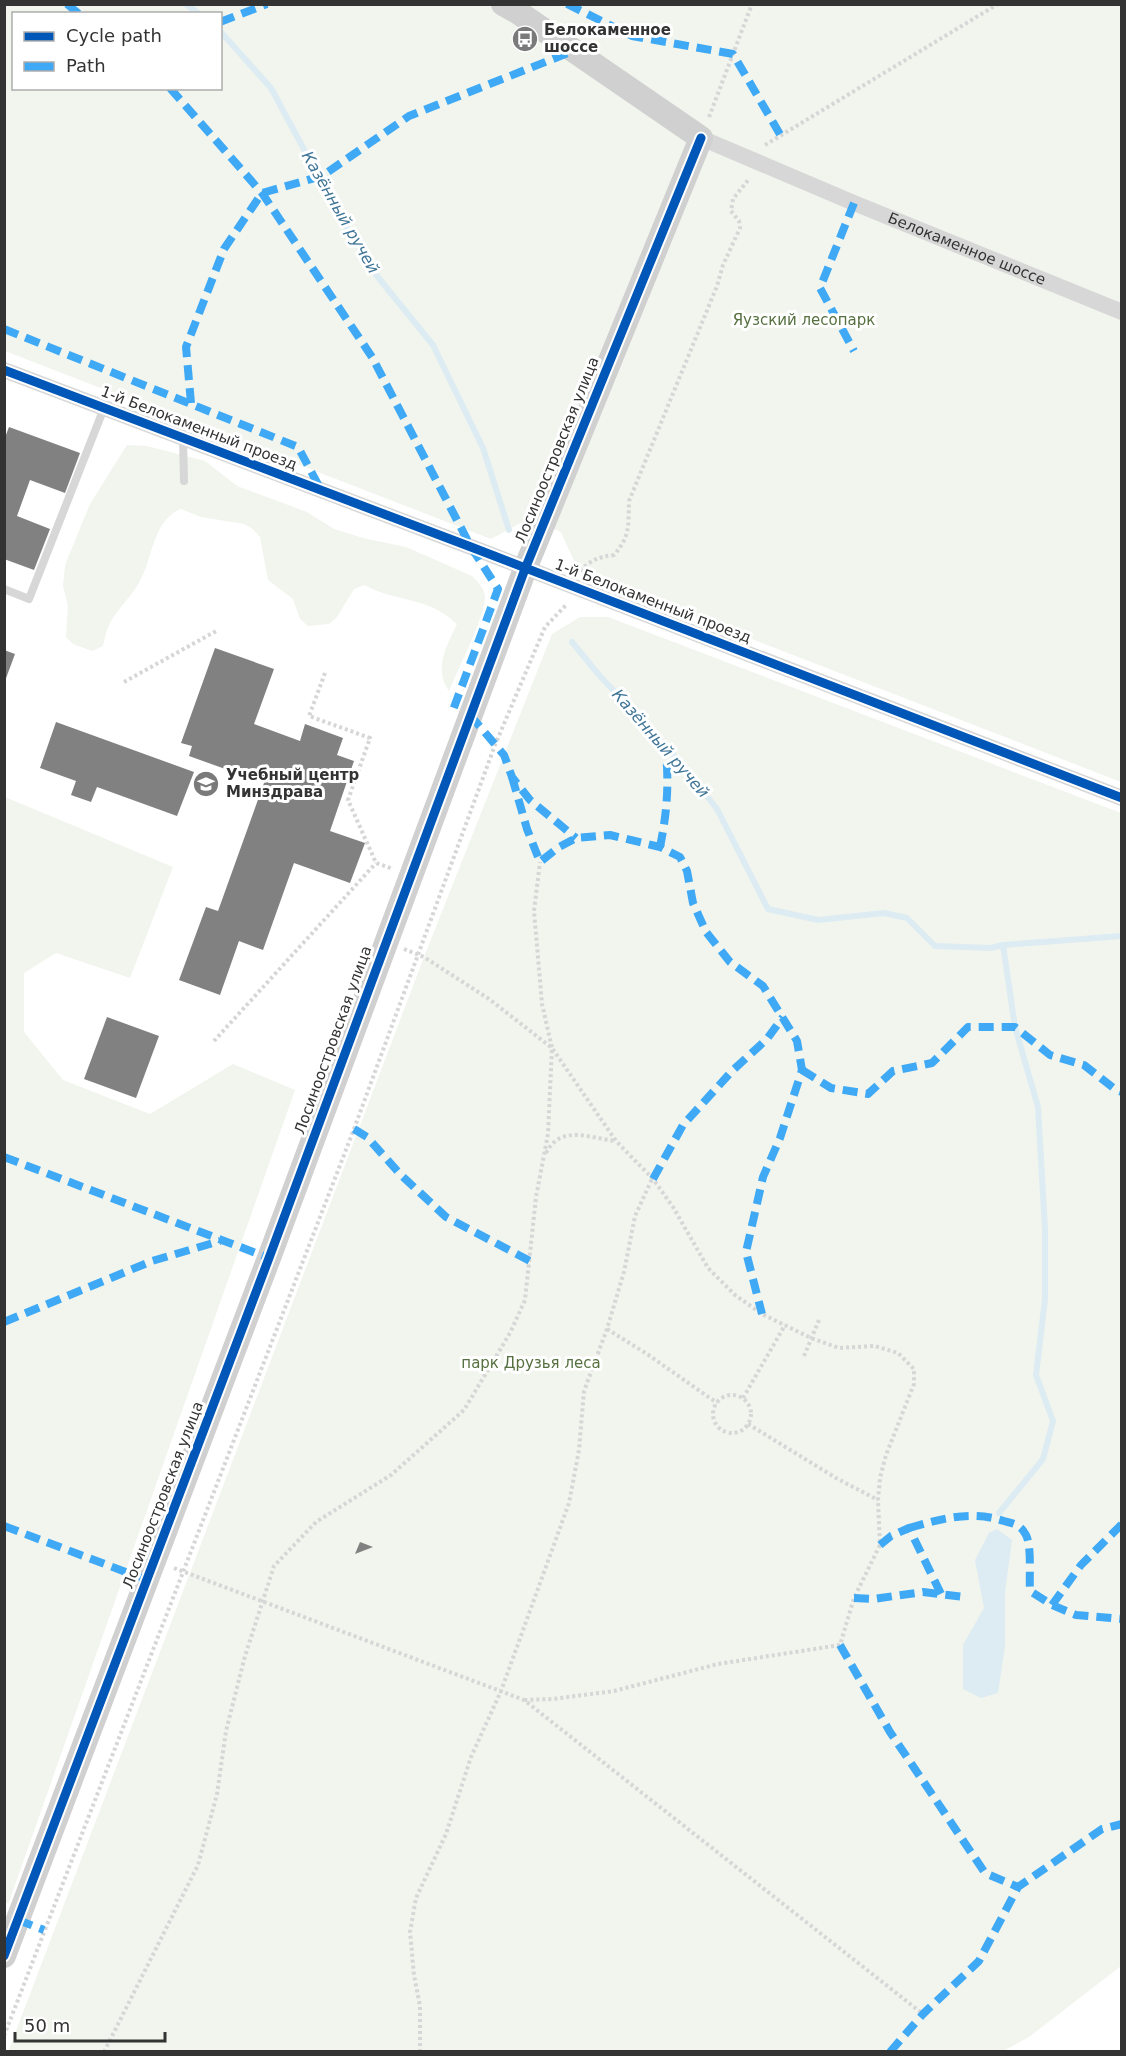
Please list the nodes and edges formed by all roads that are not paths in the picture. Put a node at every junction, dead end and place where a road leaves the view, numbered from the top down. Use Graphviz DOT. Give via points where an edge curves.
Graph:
graph roads {
  1 [pos="503,4"];
  2 [pos="701,138"];
  3 [pos="1122,312"];
  4 [pos="4,370"];
  5 [pos="104,408"];
  6 [pos="183,438"];
  7 [pos="184,481"];
  8 [pos="525,569"];
  9 [pos="4,590"];
  10 [pos="1122,798"];
  11 [pos="11,1917"];
  12 [pos="4,1956"];
  1 -- 2 [label="street, Белокаменное шоссе"];
  2 -- 3 [label="street, Белокаменное шоссе"];
  2 -- 8 [label="street, Лосиноостровская улица"];
  4 -- 5 [label="street, 1-й Белокаменный проезд"];
  5 -- 6 [label="street, 1-й Белокаменный проезд"];
  5 -- 9 [label="lane" via="29,599"];
  6 -- 7 [label="lane"];
  6 -- 8 [label="street, 1-й Белокаменный проезд"];
  8 -- 10 [label="street, 1-й Белокаменный проезд"];
  8 -- 11 [label="street, Лосиноостровская улица" via="264,1269"];
  11 -- 12 [label="street, Лосиноостровская улица"];
}
